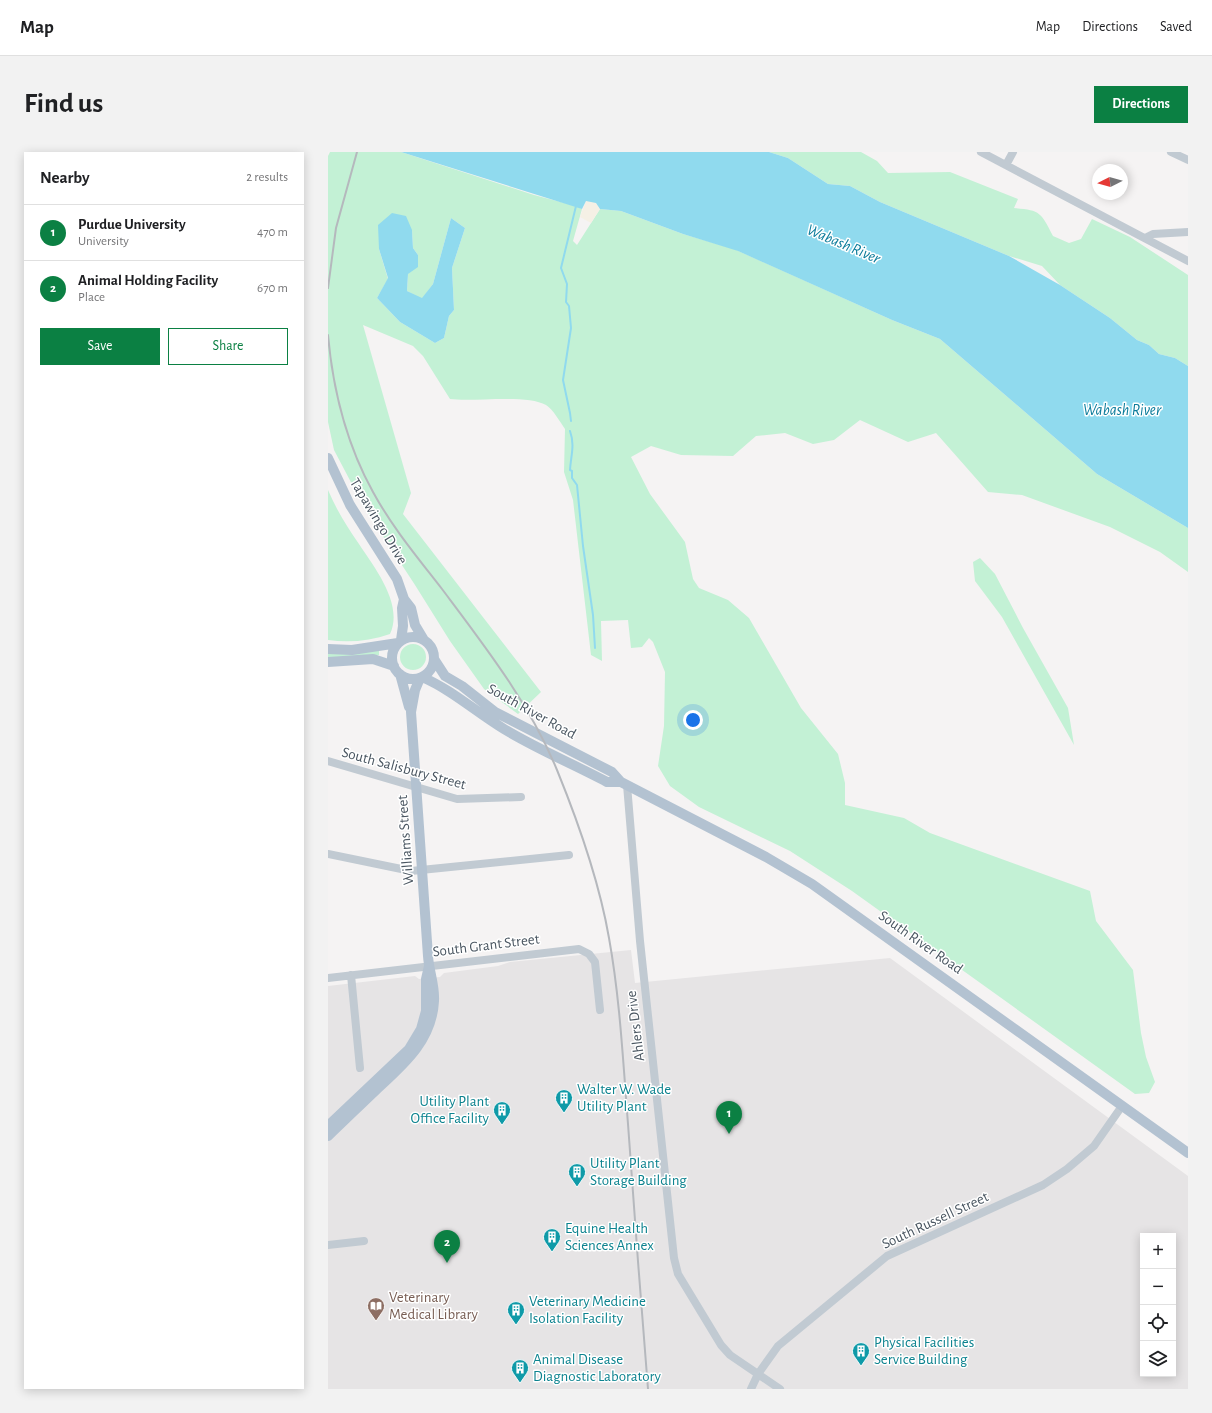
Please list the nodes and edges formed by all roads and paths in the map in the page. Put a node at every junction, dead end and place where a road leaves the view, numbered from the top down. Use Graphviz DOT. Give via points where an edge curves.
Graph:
graph roads {
  1 [pos="981,152"];
  2 [pos="1013,152"];
  3 [pos="1171,152"];
  4 [pos="1188,160"];
  5 [pos="1006,166"];
  6 [pos="1188,232"];
  7 [pos="1145,238"];
  8 [pos="1188,261"];
  9 [pos="328,458"];
  10 [pos="404,599"];
  11 [pos="424,640"];
  12 [pos="399,642"];
  13 [pos="328,649"];
  14 [pos="434,659"];
  15 [pos="328,662"];
  16 [pos="397,670"];
  17 [pos="421,677"];
  18 [pos="411,712"];
  19 [pos="328,761"];
  20 [pos="624,784"];
  21 [pos="416,788"];
  22 [pos="521,797"];
  23 [pos="328,854"];
  24 [pos="569,855"];
  25 [pos="422,871"];
  26 [pos="429,966"];
  27 [pos="351,975"];
  28 [pos="328,978"];
  29 [pos="600,1010"];
  30 [pos="360,1068"];
  31 [pos="1122,1106"];
  32 [pos="328,1126"];
  33 [pos="328,1136"];
  34 [pos="1188,1153"];
  35 [pos="364,1241"];
  36 [pos="328,1245"];
  37 [pos="758,1374"];
  38 [pos="751,1389"];
  39 [pos="780,1389"];
  1 -- 5 [label="street"];
  2 -- 5 [label="street"];
  3 -- 4 [label="street"];
  5 -- 7 [label="street"];
  6 -- 7 [label="street" via="1153,234"];
  7 -- 8 [label="street"];
  9 -- 10 [label="main road, Tapawingo Drive" via="350,505 397,579"];
  10 -- 11 [label="main road, Tapawingo Drive" via="411,608 415,625"];
  10 -- 12 [label="main road, Tapawingo Drive" via="403,626"];
  11 -- 12 [label="main road" via="412,637"];
  11 -- 14 [label="main road" via="432,648"];
  12 -- 13 [label="main road" via="352,650"];
  12 -- 16 [label="main road" via="393,654"];
  14 -- 17 [label="main road" via="428,672"];
  14 -- 20 [label="main road, South River Road" via="445,676 495,712 612,772"];
  15 -- 16 [label="main road" via="372,659"];
  16 -- 17 [label="main road" via="407,677"];
  16 -- 18 [label="main road, Williams Street"];
  17 -- 18 [label="main road, Williams Street" via="415,690"];
  17 -- 20 [label="main road, South River Road" via="447,689 507,731 607,782"];
  18 -- 21 [label="main road, Williams Street"];
  19 -- 21 [label="street, South Salisbury Street"];
  20 -- 31 [label="main road, South River Road" via="747,847 812,884 1081,1074"];
  20 -- 37 [label="street, Ahlers Drive" via="674,1258 678,1274 721,1345 730,1355"];
  21 -- 22 [label="street, South Salisbury Street" via="457,799"];
  21 -- 25 [label="main road, Williams Street"];
  23 -- 25 [label="street"];
  24 -- 25 [label="street"];
  25 -- 26 [label="main road, Williams Street"];
  26 -- 27 [label="street, South Grant Street"];
  26 -- 29 [label="street, South Grant Street" via="579,949 589,954 595,962"];
  26 -- 32 [label="main road, Williams Street" via="426,979 426,1011 421,1029 409,1049"];
  26 -- 33 [label="main road, Williams Street" via="433,978 434,1001 424,1038 411,1057"];
  27 -- 28 [label="street, South Grant Street"];
  27 -- 30 [label="street"];
  31 -- 34 [label="main road, South River Road"];
  31 -- 37 [label="street, South Russell Street" via="1094,1146 1043,1185 887,1256 778,1346"];
  35 -- 36 [label="street"];
  37 -- 38 [label="street, South Russell Street"];
  37 -- 39 [label="street, Ahlers Drive"];
}
